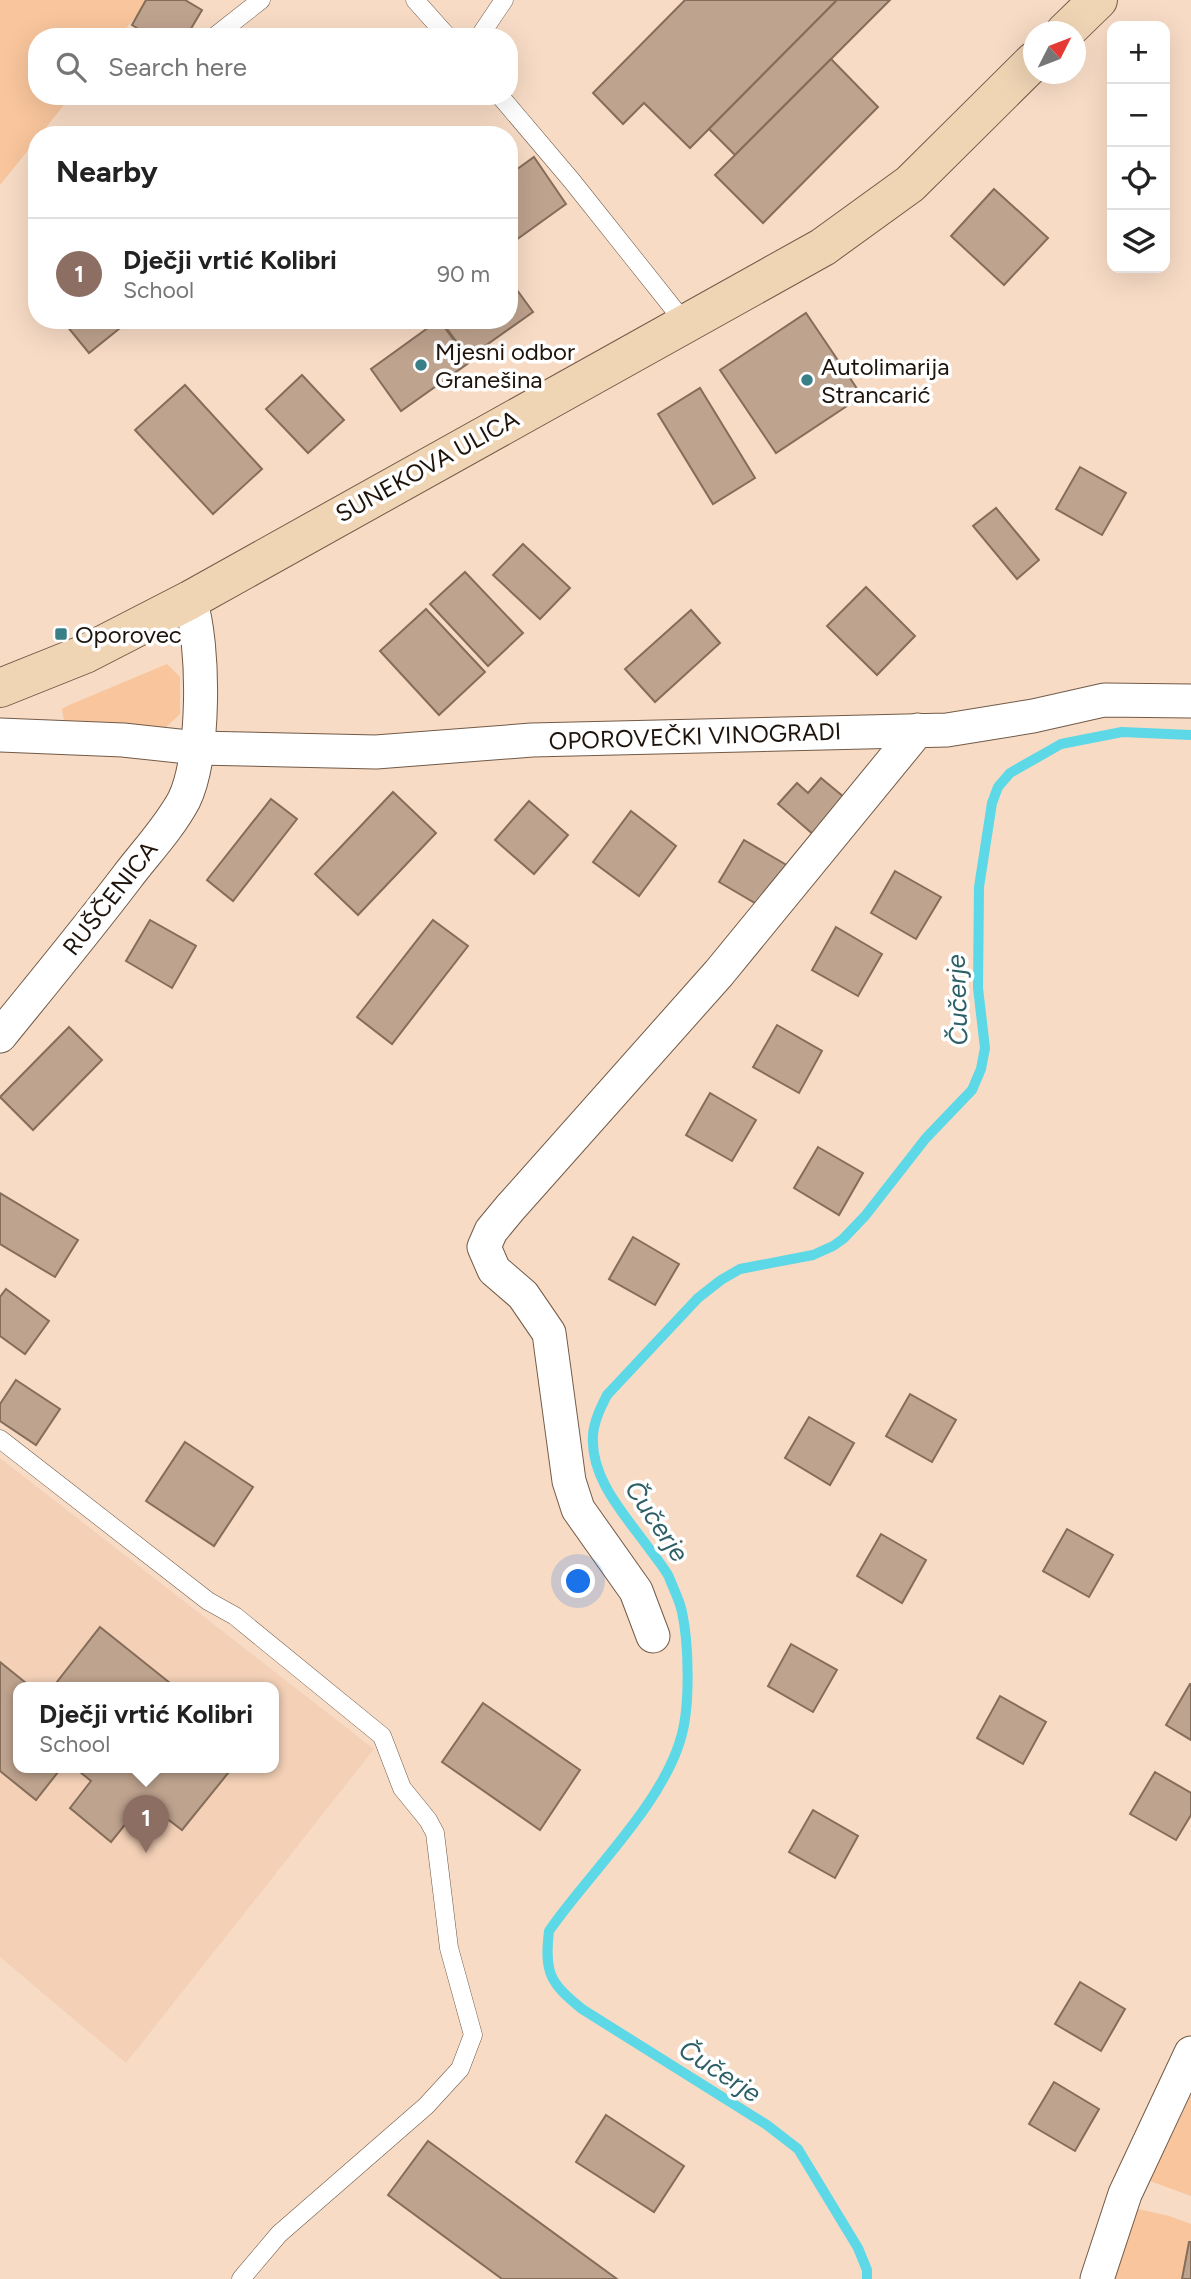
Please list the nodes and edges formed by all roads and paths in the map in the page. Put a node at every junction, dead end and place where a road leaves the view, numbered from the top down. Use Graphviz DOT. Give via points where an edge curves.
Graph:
graph roads {
  1 [pos="261,0"];
  2 [pos="415,0"];
  3 [pos="504,0"];
  4 [pos="1098,0"];
  5 [pos="1076,21"];
  6 [pos="225,28"];
  7 [pos="440,28"];
  8 [pos="485,28"];
  9 [pos="1023,72"];
  10 [pos="508,105"];
  11 [pos="685,323"];
  12 [pos="190,600"];
  13 [pos="0,688"];
  14 [pos="1191,701"];
  15 [pos="918,730"];
  16 [pos="0,736"];
  17 [pos="197,748"];
  18 [pos="0,1036"];
  19 [pos="0,1439"];
  20 [pos="653,1636"];
  21 [pos="1191,2053"];
  22 [pos="241,2279"];
  23 [pos="1097,2279"];
  1 -- 6 [label="lane"];
  2 -- 7 [label="lane"];
  3 -- 8 [label="lane"];
  4 -- 5 [label="street"];
  9 -- 11 [label="street, SUNEKOVA ULICA" via="910,184 823,247"];
  10 -- 11 [label="lane"];
  11 -- 12 [label="street, SUNEKOVA ULICA"];
  12 -- 13 [label="street, SUNEKOVA ULICA" via="85,653"];
  12 -- 17 [label="street" via="200,642"];
  14 -- 15 [label="street, OPOROVEČKI VINOGRADI" via="1104,700 947,730"];
  15 -- 17 [label="street, OPOROVEČKI VINOGRADI" via="533,740 376,752"];
  15 -- 20 [label="street" via="719,973 510,1208 484,1247 494,1270 523,1295 549,1333 569,1481 578,1509 636,1591"];
  16 -- 17 [label="street, OPOROVEČKI VINOGRADI"];
  17 -- 18 [label="street, RUŠČENICA" via="192,776 172,819"];
  19 -- 22 [label="lane" via="208,1601 235,1616 382,1736 402,1788 435,1833 449,1948 472,2035 460,2068 426,2106 279,2234"];
  21 -- 23 [label="street" via="1125,2194"];
}
